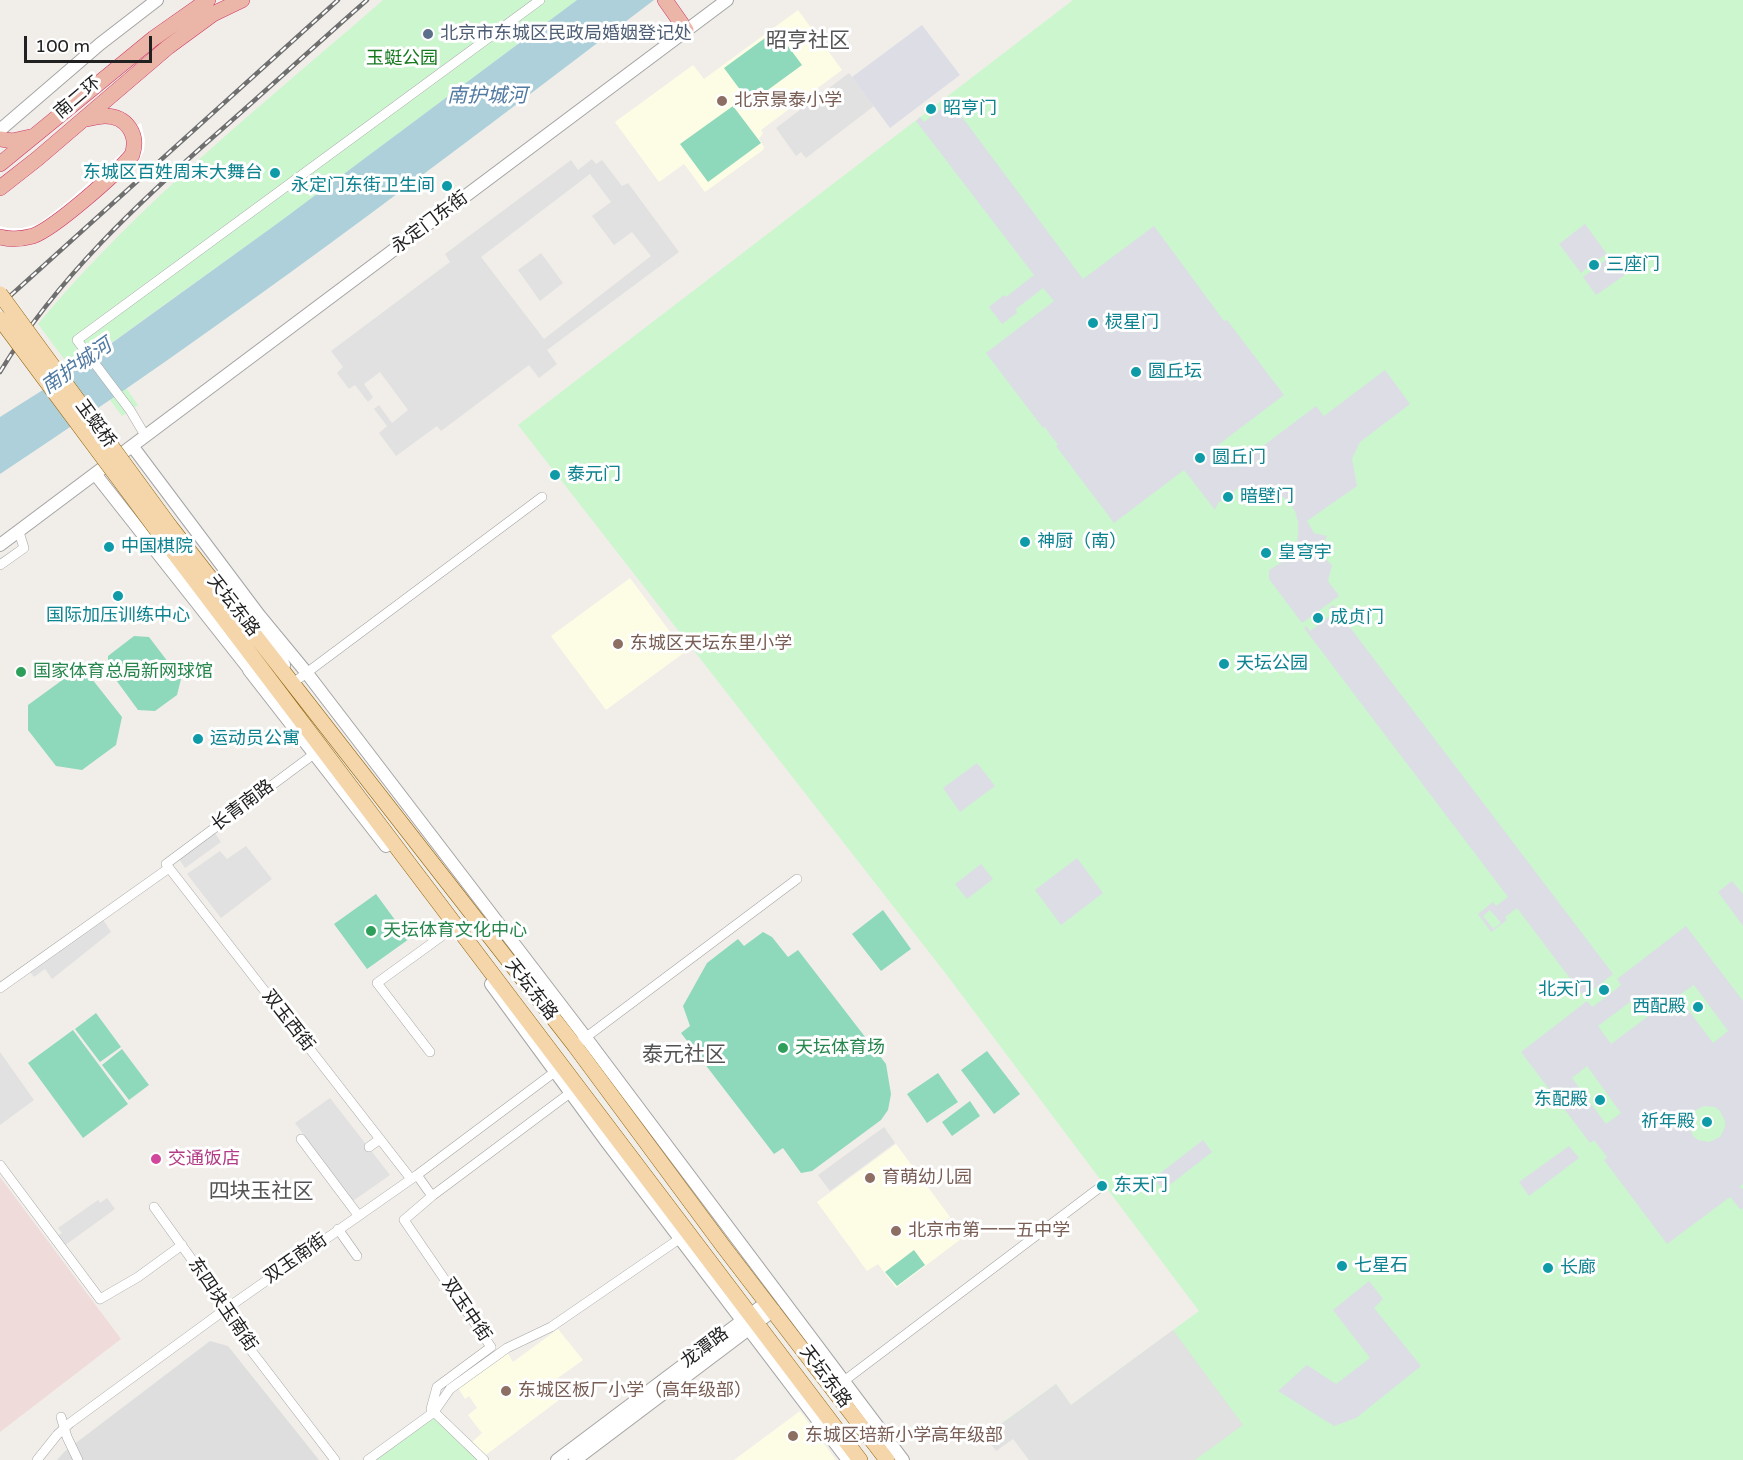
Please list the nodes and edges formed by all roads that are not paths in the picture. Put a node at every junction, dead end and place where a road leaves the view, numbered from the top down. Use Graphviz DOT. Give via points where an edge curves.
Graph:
graph roads {
  1 [pos="157,0"];
  2 [pos="208,0"];
  3 [pos="242,0"];
  4 [pos="540,0"];
  5 [pos="727,0"];
  6 [pos="673,3"];
  7 [pos="690,27"];
  8 [pos="83,120"];
  9 [pos="0,130"];
  10 [pos="38,134"];
  11 [pos="0,139"];
  12 [pos="0,165"];
  13 [pos="0,188"];
  14 [pos="0,237"];
  15 [pos="0,294"];
  16 [pos="0,305"];
  17 [pos="0,320"];
  18 [pos="146,437"];
  19 [pos="133,447"];
  20 [pos="114,462"];
  21 [pos="96,475"];
  22 [pos="155,475"];
  23 [pos="542,497"];
  24 [pos="117,503"];
  25 [pos="164,529"];
  26 [pos="19,532"];
  27 [pos="0,545"];
  28 [pos="0,566"];
  29 [pos="259,615"];
  30 [pos="249,670"];
  31 [pos="306,672"];
  32 [pos="292,682"];
  33 [pos="288,704"];
  34 [pos="318,751"];
  35 [pos="167,866"];
  36 [pos="797,879"];
  37 [pos="454,927"];
  38 [pos="0,988"];
  39 [pos="580,1042"];
  40 [pos="430,1052"];
  41 [pos="559,1069"];
  42 [pos="574,1090"];
  43 [pos="301,1138"];
  44 [pos="380,1139"];
  45 [pos="369,1147"];
  46 [pos="0,1165"];
  47 [pos="414,1177"];
  48 [pos="1099,1188"];
  49 [pos="432,1196"];
  50 [pos="154,1207"];
  51 [pos="358,1215"];
  52 [pos="338,1229"];
  53 [pos="684,1236"];
  54 [pos="182,1245"];
  55 [pos="357,1256"];
  56 [pos="770,1306"];
  57 [pos="223,1311"];
  58 [pos="749,1322"];
  59 [pos="839,1385"];
  60 [pos="434,1412"];
  61 [pos="61,1417"];
  62 [pos="64,1428"];
  63 [pos="331,1459"];
  64 [pos="37,1460"];
  65 [pos="78,1460"];
  66 [pos="368,1460"];
  67 [pos="484,1460"];
  68 [pos="557,1460"];
  69 [pos="575,1460"];
  70 [pos="848,1460"];
  71 [pos="860,1460"];
  72 [pos="887,1460"];
  73 [pos="903,1460"];
  1 -- 9 [label="street"];
  2 -- 10 [label="highway, 南二环" via="154,38"];
  3 -- 8 [label="highway, 南二环" via="213,14 168,47"];
  4 -- 18 [label="street" via="77,339"];
  5 -- 7 [label="street, 永定门东街"];
  6 -- 7 [label="highway"];
  7 -- 18 [label="street, 永定门东街"];
  8 -- 13 [label="highway, 南二环"];
  8 -- 14 [label="highway" via="103,115 120,119 135,139 132,155 42,231 24,238"];
  10 -- 11 [label="highway" via="24,140"];
  10 -- 12 [label="highway, 南二环"];
  15 -- 25 [label="main road, 玉蜓桥, bridge"];
  16 -- 20 [label="street"];
  17 -- 25 [label="main road, 玉蜓桥, bridge"];
  18 -- 19 [label="street, 永定门东街"];
  19 -- 20 [label="street, 永定门东街"];
  19 -- 22 [label="street"];
  20 -- 21 [label="street, 永定门东街"];
  21 -- 24 [label="street"];
  21 -- 26 [label="street, 永定门东街"];
  22 -- 24 [label="street"];
  22 -- 29 [label="street"];
  23 -- 31 [label="street"];
  24 -- 30 [label="street"];
  25 -- 32 [label="main road, 天坛东路"];
  25 -- 33 [label="main road, 天坛东路"];
  26 -- 27 [label="street, 永定门东街"];
  26 -- 28 [label="street" via="24,548"];
  29 -- 31 [label="street"];
  29 -- 32 [label="street"];
  30 -- 33 [label="street"];
  30 -- 34 [label="street"];
  31 -- 32 [label="street"];
  31 -- 39 [label="street"];
  32 -- 39 [label="main road, 天坛东路"];
  33 -- 34 [label="main road, 天坛东路"];
  34 -- 35 [label="street, 长青南路"];
  34 -- 37 [label="main road, 天坛东路"];
  35 -- 38 [label="street, 长青南路"];
  35 -- 44 [label="street, 双玉西街"];
  36 -- 39 [label="street"];
  37 -- 40 [label="street" via="377,983"];
  37 -- 41 [label="main road, 天坛东路"];
  39 -- 56 [label="main road, 天坛东路" via="723,1246"];
  39 -- 59 [label="street"];
  41 -- 42 [label="main road, 天坛东路"];
  41 -- 47 [label="street, 双玉南街"];
  42 -- 49 [label="street"];
  42 -- 53 [label="main road, 天坛东路"];
  43 -- 51 [label="street"];
  44 -- 45 [label="street"];
  44 -- 47 [label="street, 双玉西街"];
  46 -- 54 [label="street, 东四块玉南街" via="100,1299"];
  47 -- 49 [label="street"];
  47 -- 51 [label="street, 双玉南街"];
  48 -- 59 [label="street"];
  49 -- 60 [label="street, 双玉中街" via="404,1220 491,1347 437,1387 431,1409"];
  50 -- 54 [label="street"];
  51 -- 52 [label="street, 双玉南街"];
  52 -- 55 [label="street"];
  52 -- 57 [label="street, 双玉南街"];
  53 -- 58 [label="main road, 天坛东路"];
  53 -- 60 [label="street" via="551,1327 507,1347 450,1389"];
  54 -- 57 [label="street, 东四块玉南街" via="221,1300"];
  56 -- 58 [label="street, 龙潭路"];
  56 -- 59 [label="main road, 天坛东路"];
  57 -- 62 [label="street, 双玉南街"];
  57 -- 63 [label="street, 东四块玉南街"];
  58 -- 68 [label="street, 龙潭路"];
  58 -- 69 [label="street, 龙潭路"];
  58 -- 70 [label="street"];
  58 -- 71 [label="main road, 天坛东路"];
  59 -- 72 [label="main road, 天坛东路"];
  59 -- 73 [label="street"];
  60 -- 66 [label="street"];
  60 -- 67 [label="street"];
  61 -- 62 [label="street"];
  62 -- 64 [label="street, 双玉南街"];
  62 -- 65 [label="street"];
}
